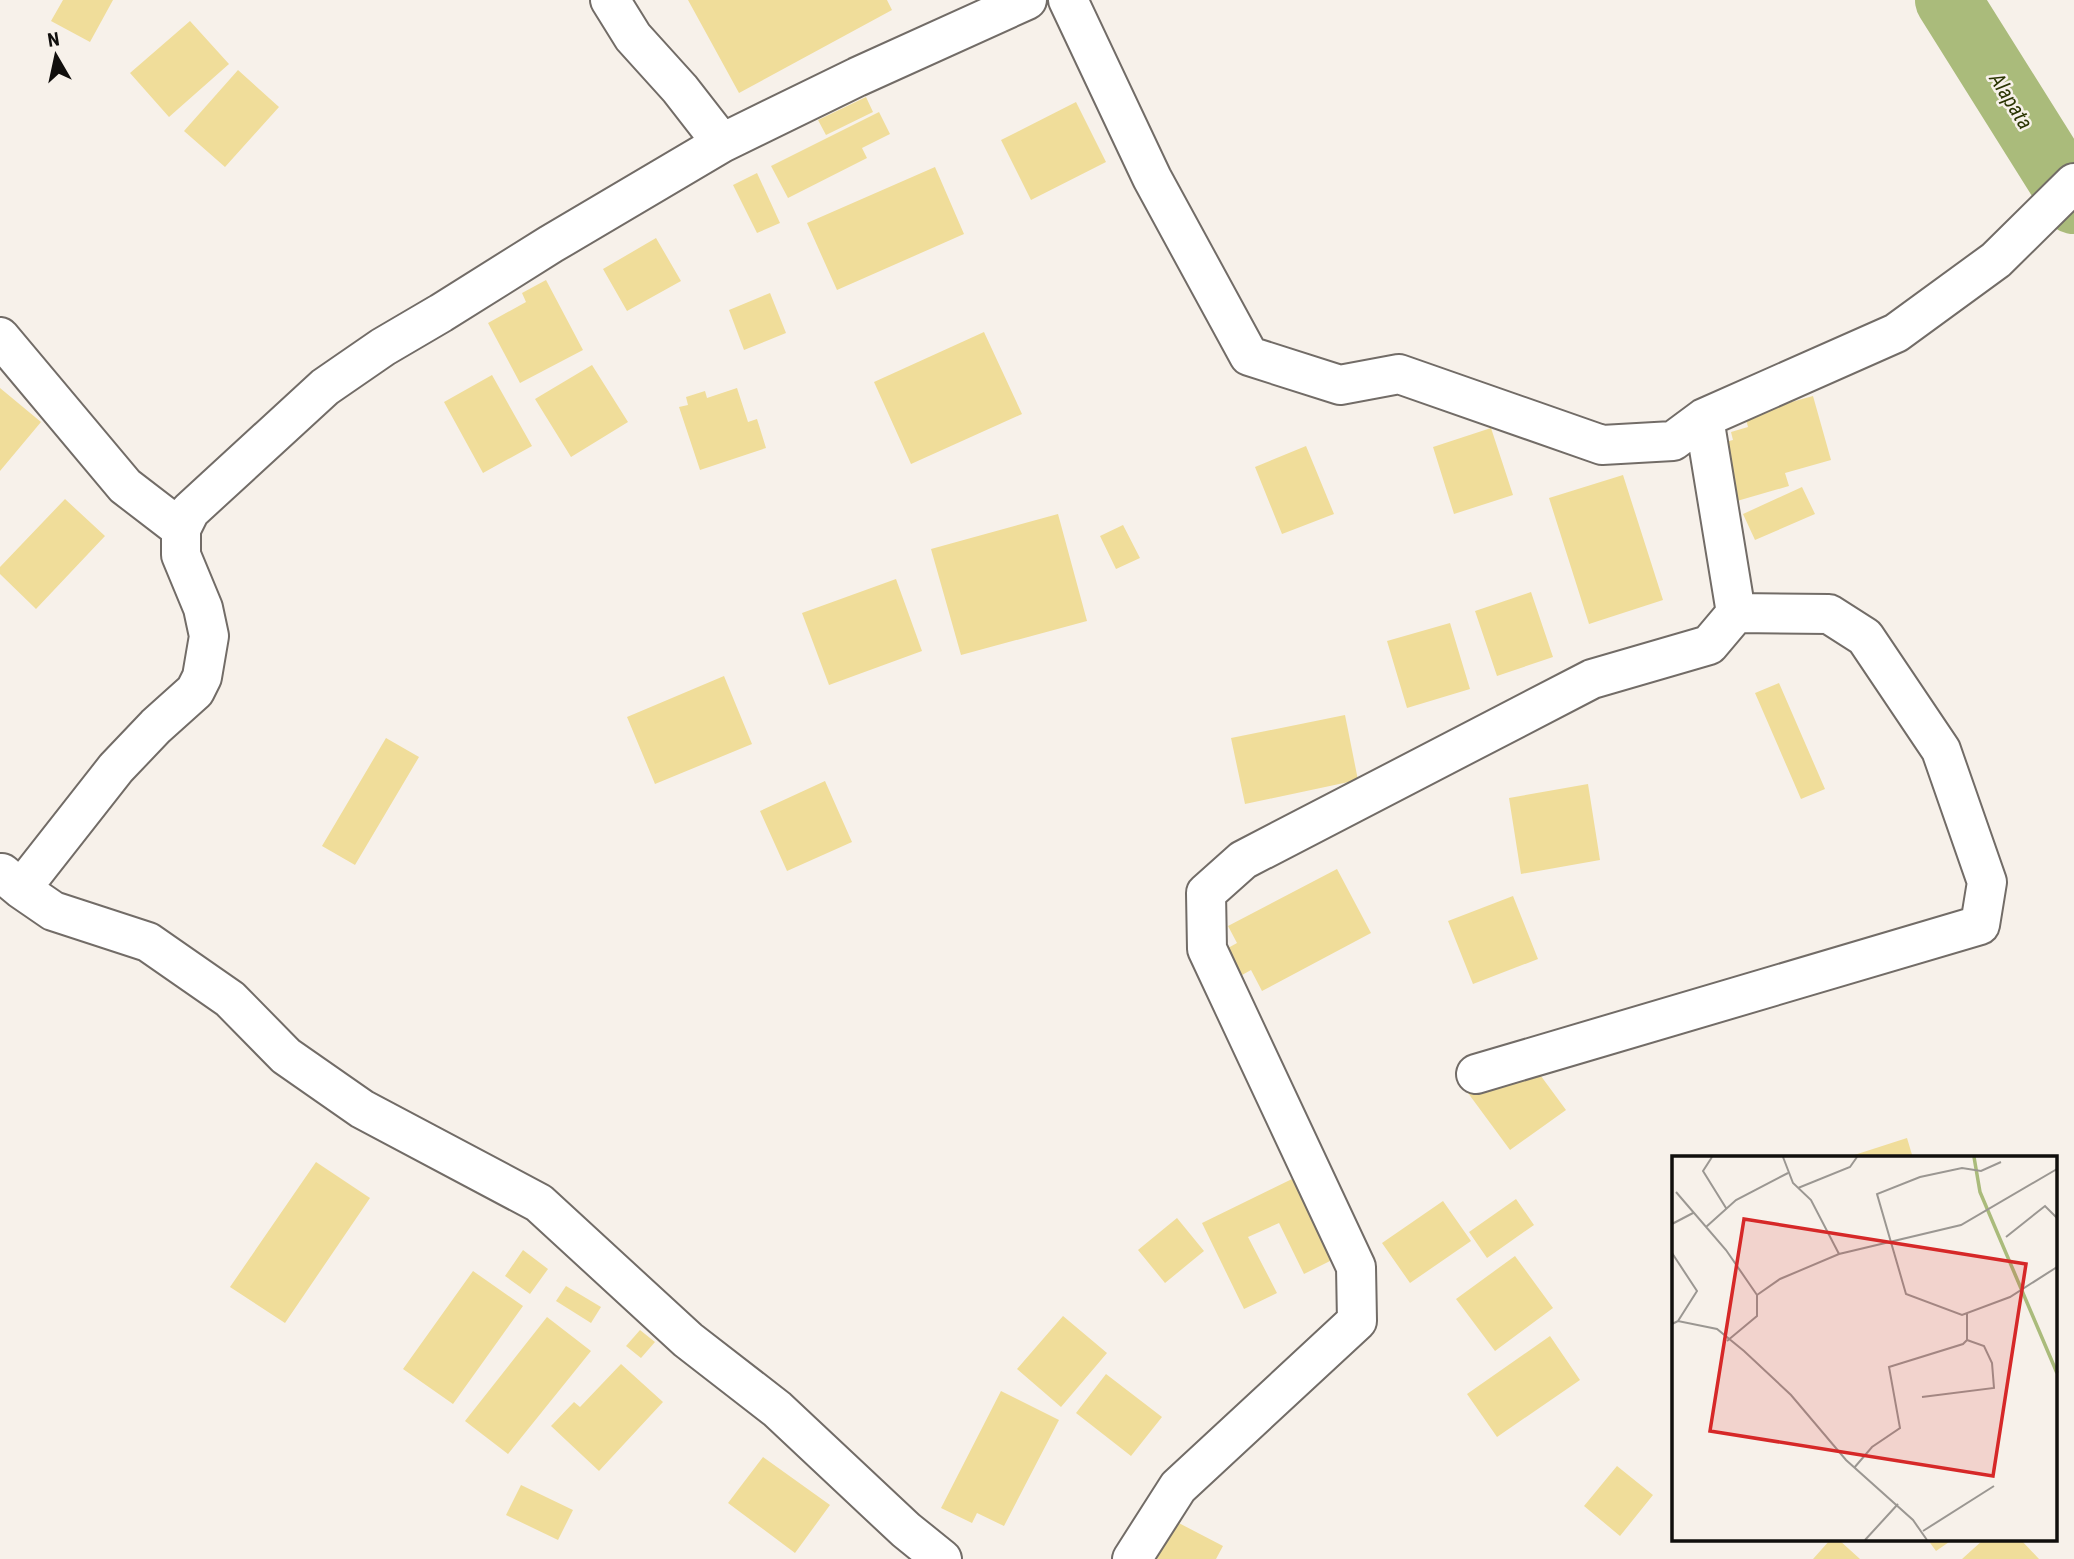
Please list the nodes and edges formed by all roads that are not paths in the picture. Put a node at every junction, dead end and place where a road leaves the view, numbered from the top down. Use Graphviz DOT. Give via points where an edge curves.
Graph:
graph roads {
  1 [pos="610,0"];
  2 [pos="1027,0"];
  3 [pos="1068,0"];
  4 [pos="722,143"];
  5 [pos="2074,183"];
  6 [pos="0,337"];
  7 [pos="1704,418"];
  8 [pos="181,529"];
  9 [pos="1736,613"];
  10 [pos="10,880"];
  11 [pos="1476,1074"];
  12 [pos="942,1559"];
  13 [pos="1132,1559"];
  1 -- 4 [label="street" via="633,37"];
  2 -- 4 [label="street"];
  3 -- 7 [label="street" via="1152,178 1249,356 1340,385 1399,374 1602,445 1673,441"];
  4 -- 8 [label="street" via="383,347 325,387 190,511"];
  5 -- 7 [label="street" via="1996,260 1896,333"];
  6 -- 8 [label="street" via="125,486"];
  7 -- 9 [label="street"];
  8 -- 10 [label="street" via="181,555 209,636 202,677 195,691"];
  9 -- 11 [label="street" via="1829,614 1865,637 1941,750 1987,882 1980,925"];
  9 -- 13 [label="street" via="1709,645 1592,679 1243,860 1206,893 1207,949 1356,1267 1357,1321 1178,1487"];
  10 -- 12 [label="street" via="53,911 148,942 230,999 286,1056 362,1109 539,1203 688,1340 777,1409"];
}
